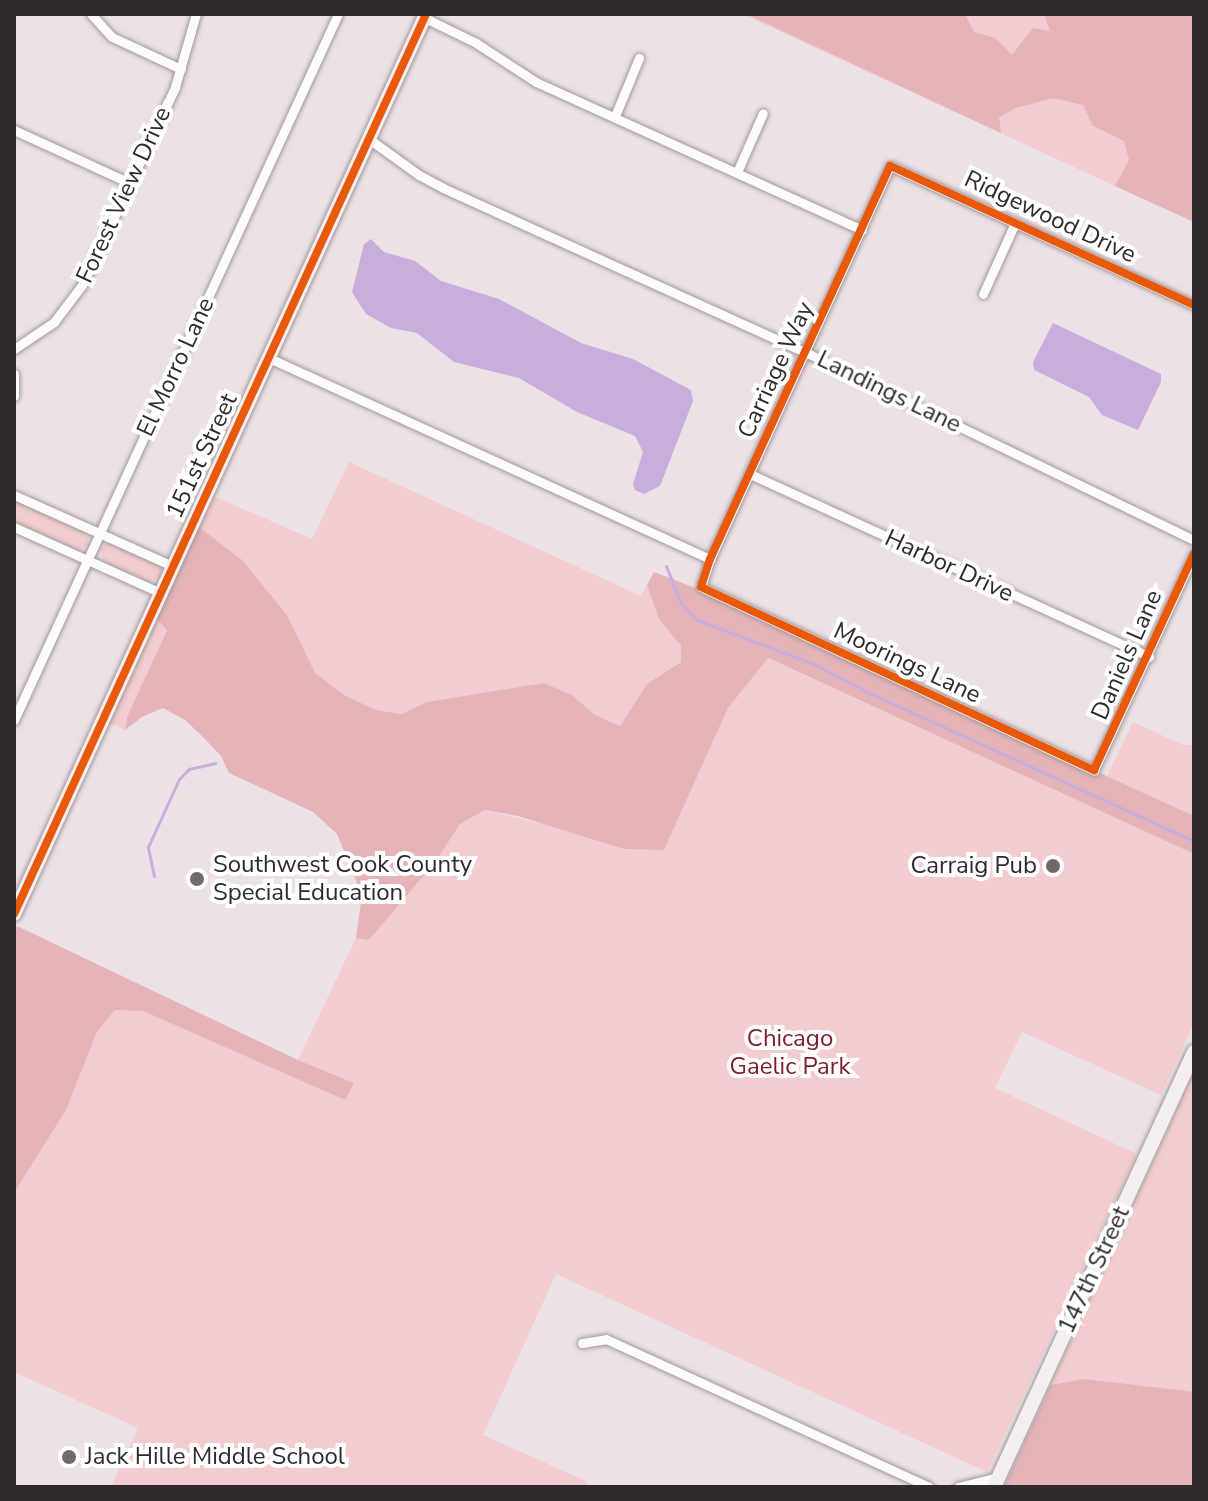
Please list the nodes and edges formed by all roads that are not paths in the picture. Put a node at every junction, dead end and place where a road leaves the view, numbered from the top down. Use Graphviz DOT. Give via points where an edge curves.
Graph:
graph roads {
  1 [pos="91,14"];
  2 [pos="196,14"];
  3 [pos="338,14"];
  4 [pos="426,16"];
  5 [pos="639,58"];
  6 [pos="181,69"];
  7 [pos="763,113"];
  8 [pos="615,116"];
  9 [pos="14,130"];
  10 [pos="369,139"];
  11 [pos="890,166"];
  12 [pos="737,172"];
  13 [pos="130,183"];
  14 [pos="1015,223"];
  15 [pos="862,230"];
  16 [pos="983,294"];
  17 [pos="1194,305"];
  18 [pos="14,349"];
  19 [pos="805,352"];
  20 [pos="269,358"];
  21 [pos="14,374"];
  22 [pos="14,396"];
  23 [pos="750,474"];
  24 [pos="14,495"];
  25 [pos="14,527"];
  26 [pos="100,533"];
  27 [pos="1194,540"];
  28 [pos="1194,554"];
  29 [pos="85,559"];
  30 [pos="710,559"];
  31 [pos="173,566"];
  32 [pos="703,591"];
  33 [pos="161,593"];
  34 [pos="1149,657"];
  35 [pos="14,720"];
  36 [pos="1094,770"];
  37 [pos="14,914"];
  38 [pos="1194,1052"];
  39 [pos="582,1343"];
  40 [pos="996,1482"];
  41 [pos="929,1487"];
  42 [pos="958,1487"];
  1 -- 6 [label="street" via="112,37"];
  2 -- 6 [label="street, Forest View Drive"];
  3 -- 26 [label="street, El Morro Lane"];
  4 -- 8 [label="street" via="536,82"];
  4 -- 10 [label="street, 151st Street"];
  5 -- 8 [label="street"];
  6 -- 13 [label="street, Forest View Drive"];
  7 -- 12 [label="street"];
  8 -- 12 [label="street"];
  9 -- 13 [label="street"];
  10 -- 19 [label="street, Landings Lane" via="443,188"];
  10 -- 20 [label="street, 151st Street"];
  11 -- 14 [label="street, Ridgewood Drive"];
  11 -- 15 [label="street, Carriage Way"];
  12 -- 15 [label="street"];
  13 -- 18 [label="street, Forest View Drive" via="73,300 54,322"];
  14 -- 16 [label="street"];
  14 -- 17 [label="street, Ridgewood Drive"];
  15 -- 19 [label="street, Carriage Way"];
  19 -- 23 [label="street, Carriage Way"];
  19 -- 27 [label="street, Landings Lane"];
  20 -- 30 [label="street"];
  20 -- 31 [label="street, 151st Street"];
  21 -- 22 [label="street"];
  23 -- 30 [label="street, Carriage Way"];
  23 -- 34 [label="street, Harbor Drive"];
  24 -- 26 [label="street"];
  25 -- 29 [label="street"];
  26 -- 29 [label="street, El Morro Lane"];
  26 -- 31 [label="street"];
  28 -- 34 [label="street, Daniels Lane"];
  29 -- 33 [label="street"];
  29 -- 35 [label="street, El Morro Lane"];
  30 -- 32 [label="street, Carriage Way"];
  31 -- 33 [label="street, 151st Street"];
  32 -- 36 [label="street, Moorings Lane"];
  33 -- 37 [label="street, 151st Street"];
  34 -- 36 [label="street, Daniels Lane"];
  38 -- 40 [label="street, 147th Street"];
  39 -- 41 [label="street" via="606,1339"];
  40 -- 42 [label="street"];
}
